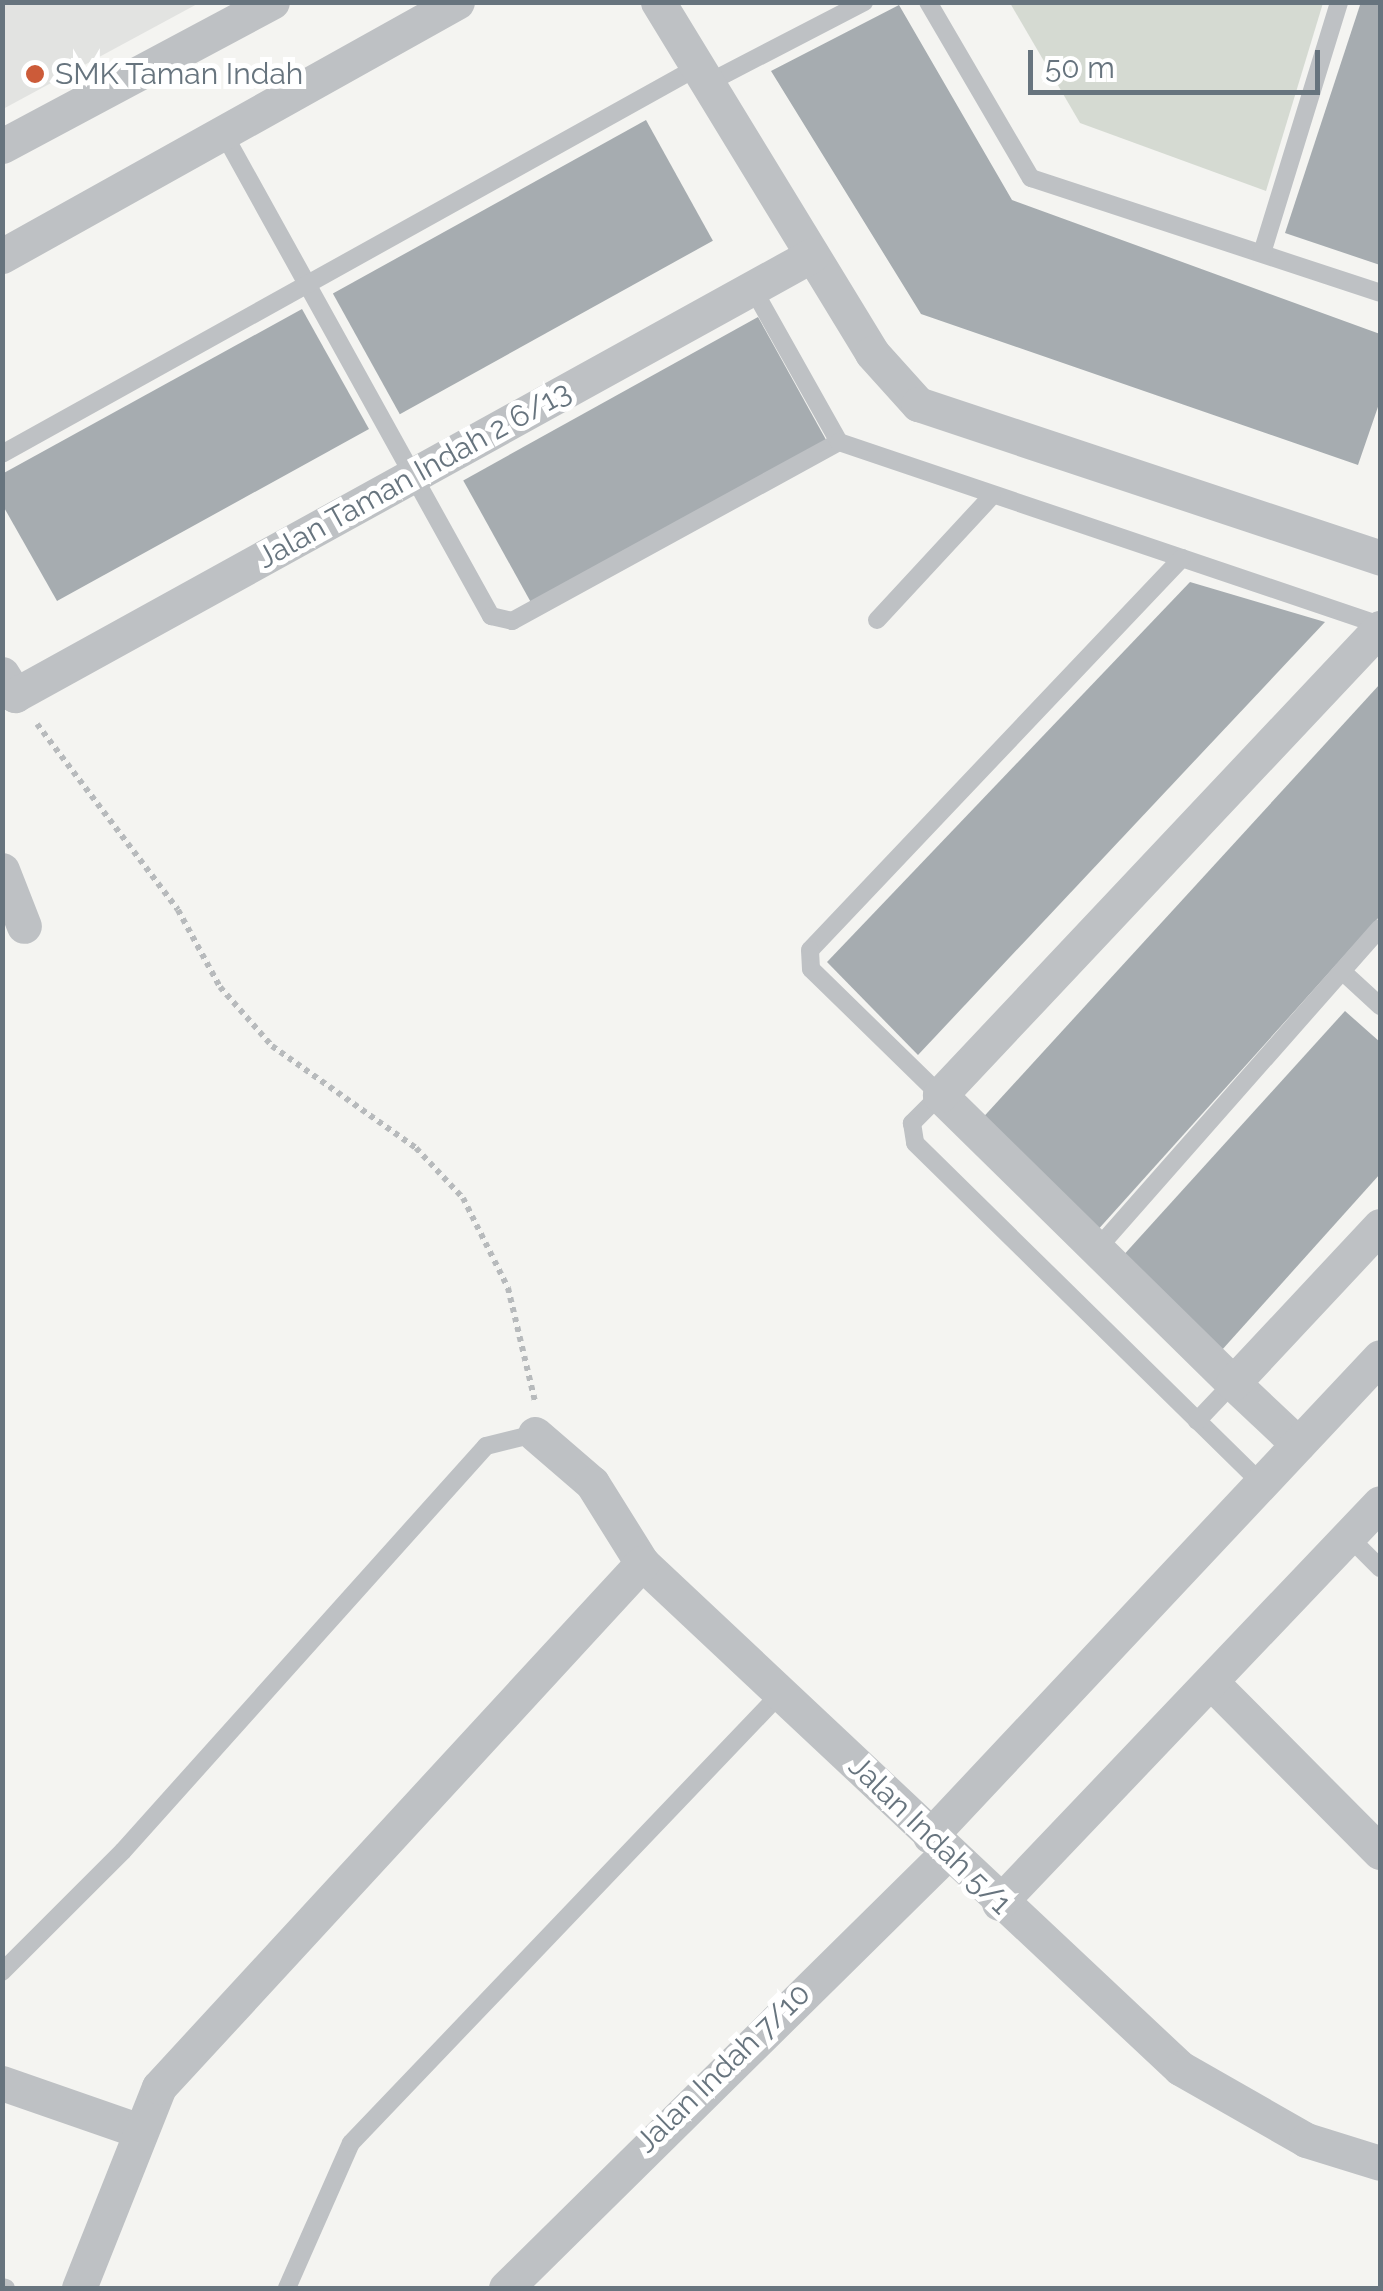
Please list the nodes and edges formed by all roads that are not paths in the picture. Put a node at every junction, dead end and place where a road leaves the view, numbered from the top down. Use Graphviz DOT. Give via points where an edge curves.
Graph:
graph roads {
  1 [pos="272,2"];
  2 [pos="456,2"];
  3 [pos="658,2"];
  4 [pos="864,2"];
  5 [pos="928,2"];
  6 [pos="1338,2"];
  7 [pos="703,75"];
  8 [pos="225,136"];
  9 [pos="2,146"];
  10 [pos="1262,253"];
  11 [pos="812,254"];
  12 [pos="2,256"];
  13 [pos="306,285"];
  14 [pos="752,288"];
  15 [pos="1380,293"];
  16 [pos="839,442"];
  17 [pos="2,454"];
  18 [pos="410,476"];
  19 [pos="992,496"];
  20 [pos="1182,558"];
  21 [pos="1380,558"];
  22 [pos="877,620"];
  23 [pos="1380,626"];
  24 [pos="9,684"];
  25 [pos="2,870"];
  26 [pos="24,926"];
  27 [pos="1380,928"];
  28 [pos="1342,971"];
  29 [pos="1380,1006"];
  30 [pos="940,1094"];
  31 [pos="1380,1226"];
  32 [pos="1097,1250"];
  33 [pos="1380,1357"];
  34 [pos="1233,1383"];
  35 [pos="1197,1420"];
  36 [pos="535,1434"];
  37 [pos="1298,1444"];
  38 [pos="1261,1483"];
  39 [pos="1380,1503"];
  40 [pos="1348,1537"];
  41 [pos="642,1563"];
  42 [pos="1380,1568"];
  43 [pos="1213,1684"];
  44 [pos="783,1690"];
  45 [pos="938,1845"];
  46 [pos="1380,1852"];
  47 [pos="1000,1903"];
  48 [pos="2,1972"];
  49 [pos="2,2082"];
  50 [pos="136,2130"];
  51 [pos="1380,2163"];
  52 [pos="80,2288"];
  53 [pos="287,2288"];
  54 [pos="506,2288"];
  1 -- 9 [label="street"];
  2 -- 8 [label="street"];
  3 -- 7 [label="street"];
  4 -- 7 [label="lane"];
  5 -- 10 [label="lane" via="1031,178"];
  6 -- 10 [label="lane"];
  7 -- 11 [label="street"];
  7 -- 13 [label="lane"];
  8 -- 12 [label="street"];
  8 -- 13 [label="lane"];
  10 -- 15 [label="lane"];
  11 -- 14 [label="street, Jalan Taman Indah 2 6/13"];
  11 -- 21 [label="street" via="872,353 918,404"];
  13 -- 17 [label="lane"];
  13 -- 18 [label="lane"];
  14 -- 16 [label="lane"];
  14 -- 18 [label="street, Jalan Taman Indah 2 6/13"];
  16 -- 18 [label="lane" via="512,622 490,616"];
  16 -- 19 [label="lane"];
  18 -- 24 [label="street, Jalan Taman Indah 2 6/13"];
  19 -- 20 [label="lane"];
  19 -- 22 [label="lane"];
  20 -- 23 [label="lane"];
  20 -- 30 [label="lane" via="810,950 811,970"];
  23 -- 30 [label="street"];
  25 -- 26 [label="street"];
  27 -- 28 [label="lane"];
  28 -- 29 [label="lane"];
  28 -- 32 [label="lane"];
  30 -- 32 [label="street"];
  30 -- 35 [label="lane" via="912,1122 915,1142"];
  31 -- 34 [label="street"];
  32 -- 34 [label="street"];
  33 -- 37 [label="street, Jalan Indah 7/10"];
  34 -- 35 [label="lane"];
  34 -- 37 [label="street"];
  35 -- 38 [label="lane"];
  36 -- 41 [label="street, Jalan Indah 5/1" via="592,1483"];
  36 -- 48 [label="lane" via="486,1446"];
  37 -- 38 [label="street, Jalan Indah 7/10"];
  38 -- 45 [label="street, Jalan Indah 7/10"];
  39 -- 40 [label="street"];
  40 -- 42 [label="lane"];
  40 -- 43 [label="street"];
  41 -- 44 [label="street, Jalan Indah 5/1"];
  41 -- 50 [label="street" via="159,2088"];
  43 -- 46 [label="street"];
  43 -- 47 [label="street"];
  44 -- 45 [label="street, Jalan Indah 5/1"];
  44 -- 53 [label="lane" via="351,2142"];
  45 -- 47 [label="street, Jalan Indah 5/1"];
  45 -- 54 [label="street, Jalan Indah 7/10"];
  47 -- 51 [label="street, Jalan Indah 5/1" via="1180,2068 1306,2140"];
  49 -- 50 [label="street"];
  50 -- 52 [label="street"];
}
